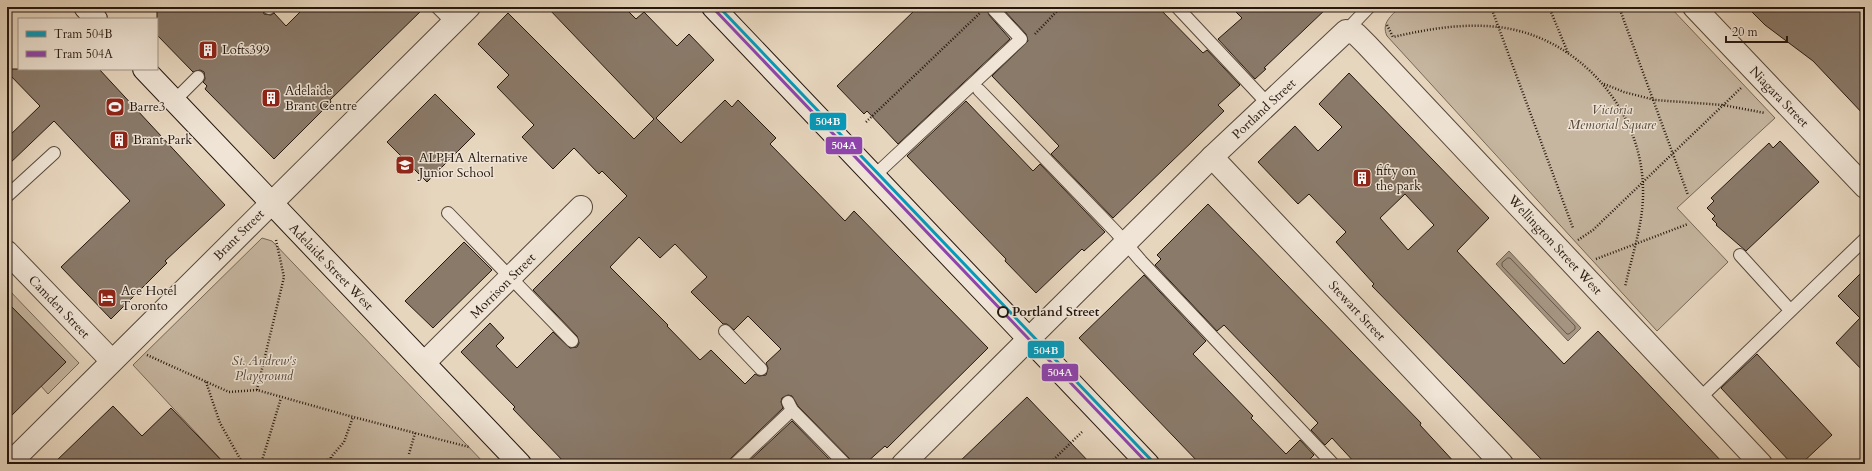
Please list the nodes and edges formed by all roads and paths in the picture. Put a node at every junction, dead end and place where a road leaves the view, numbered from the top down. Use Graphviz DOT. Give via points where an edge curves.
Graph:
graph roads {
  1 [pos="85,7"];
  2 [pos="297,7"];
  3 [pos="437,7"];
  4 [pos="469,7"];
  5 [pos="713,7"];
  6 [pos="1177,7"];
  7 [pos="1369,7"];
  8 [pos="1491,7"];
  9 [pos="1549,7"];
  10 [pos="1620,7"];
  11 [pos="1694,7"];
  12 [pos="293,10"];
  13 [pos="994,10"];
  14 [pos="981,12"];
  15 [pos="95,18"];
  16 [pos="453,23"];
  17 [pos="1387,25"];
  18 [pos="1499,27"];
  19 [pos="1346,31"];
  20 [pos="1568,54"];
  21 [pos="145,70"];
  22 [pos="198,77"];
  23 [pos="1604,83"];
  24 [pos="1743,86"];
  25 [pos="979,90"];
  26 [pos="1655,100"];
  27 [pos="174,101"];
  28 [pos="1268,104"];
  29 [pos="1723,106"];
  30 [pos="1767,114"];
  31 [pos="866,122"];
  32 [pos="54,153"];
  33 [pos="1673,154"];
  34 [pos="1212,157"];
  35 [pos="873,177"];
  36 [pos="1643,182"];
  37 [pos="1865,187"];
  38 [pos="1688,194"];
  39 [pos="7,196"];
  40 [pos="271,203"];
  41 [pos="581,207"];
  42 [pos="448,213"];
  43 [pos="1688,224"];
  44 [pos="1574,228"];
  45 [pos="1865,239"];
  46 [pos="276,240"];
  47 [pos="1126,243"];
  48 [pos="1635,244"];
  49 [pos="7,252"];
  50 [pos="1563,253"];
  51 [pos="1740,255"];
  52 [pos="1594,260"];
  53 [pos="512,277"];
  54 [pos="1624,291"];
  55 [pos="1790,310"];
  56 [pos="725,331"];
  57 [pos="1029,338"];
  58 [pos="572,341"];
  59 [pos="140,352"];
  60 [pos="112,361"];
  61 [pos="424,364"];
  62 [pos="761,369"];
  63 [pos="206,381"];
  64 [pos="257,390"];
  65 [pos="281,398"];
  66 [pos="1699,399"];
  67 [pos="353,417"];
  68 [pos="1082,432"];
  69 [pos="415,433"];
  70 [pos="469,447"];
  71 [pos="409,454"];
  72 [pos="331,457"];
  73 [pos="9,464"];
  74 [pos="244,464"];
  75 [pos="261,464"];
  76 [pos="323,464"];
  77 [pos="331,464"];
  78 [pos="520,464"];
  79 [pos="735,464"];
  80 [pos="845,464"];
  81 [pos="903,464"];
  82 [pos="1049,464"];
  83 [pos="1148,464"];
  84 [pos="1333,464"];
  85 [pos="1502,464"];
  86 [pos="1761,464"];
  1 -- 15 [label="street"];
  2 -- 12 [label="path"];
  3 -- 16 [label="lane"];
  4 -- 16 [label="street, Brant Street"];
  5 -- 35 [label="street"];
  6 -- 28 [label="lane"];
  7 -- 19 [label="lane, Portland Street"];
  8 -- 18 [label="path"];
  9 -- 20 [label="path"];
  10 -- 26 [label="path"];
  11 -- 37 [label="street, Niagara Street"];
  13 -- 35 [label="lane" via="1021,39"];
  14 -- 31 [label="path"];
  16 -- 40 [label="street, Brant Street"];
  17 -- 18 [label="path" via="1393,37 1441,27"];
  18 -- 20 [label="path" via="1538,39"];
  18 -- 44 [label="path"];
  19 -- 28 [label="street, Portland Street"];
  19 -- 50 [label="street, Wellington Street West" via="1356,34"];
  20 -- 23 [label="path"];
  21 -- 27 [label="street, Adelaide Street West"];
  22 -- 27 [label="lane"];
  23 -- 26 [label="path" via="1630,94"];
  23 -- 36 [label="path" via="1619,106 1634,138 1640,157"];
  24 -- 29 [label="path"];
  25 -- 47 [label="lane"];
  26 -- 29 [label="path"];
  26 -- 33 [label="path"];
  27 -- 40 [label="street, Adelaide Street West"];
  28 -- 34 [label="street, Portland Street"];
  29 -- 30 [label="path"];
  29 -- 33 [label="path"];
  32 -- 39 [label="lane"];
  33 -- 36 [label="path"];
  33 -- 38 [label="path"];
  34 -- 47 [label="street, Portland Street"];
  34 -- 85 [label="street, Stewart Street"];
  35 -- 57 [label="street"];
  36 -- 48 [label="path" via="1642,210"];
  36 -- 50 [label="path" via="1593,230"];
  40 -- 60 [label="street, Brant Street"];
  40 -- 61 [label="street, Adelaide Street West"];
  41 -- 53 [label="street, Morrison Street"];
  42 -- 53 [label="lane"];
  43 -- 48 [label="path"];
  45 -- 55 [label="lane"];
  46 -- 64 [label="path" via="284,277"];
  47 -- 57 [label="street, Portland Street"];
  47 -- 84 [label="lane"];
  48 -- 52 [label="path"];
  48 -- 54 [label="path"];
  49 -- 60 [label="street, Camden Street"];
  50 -- 66 [label="street, Wellington Street West"];
  51 -- 55 [label="lane"];
  53 -- 58 [label="lane"];
  53 -- 61 [label="street, Morrison Street"];
  55 -- 66 [label="lane"];
  56 -- 62 [label="lane"];
  57 -- 81 [label="street, Portland Street"];
  57 -- 83 [label="street"];
  59 -- 63 [label="path"];
  60 -- 73 [label="street, Brant Street"];
  61 -- 78 [label="street, Adelaide Street West"];
  63 -- 64 [label="path" via="229,392"];
  63 -- 74 [label="path" via="220,423"];
  64 -- 65 [label="path"];
  65 -- 67 [label="path"];
  65 -- 75 [label="path"];
  66 -- 86 [label="street, Wellington Street West"];
  67 -- 69 [label="path"];
  67 -- 72 [label="path" via="344,442"];
  68 -- 82 [label="path"];
  69 -- 70 [label="path"];
  69 -- 71 [label="path"];
  72 -- 76 [label="path"];
  72 -- 77 [label="path"];
  79 -- 80 [label="lane" via="790,406"];
}
